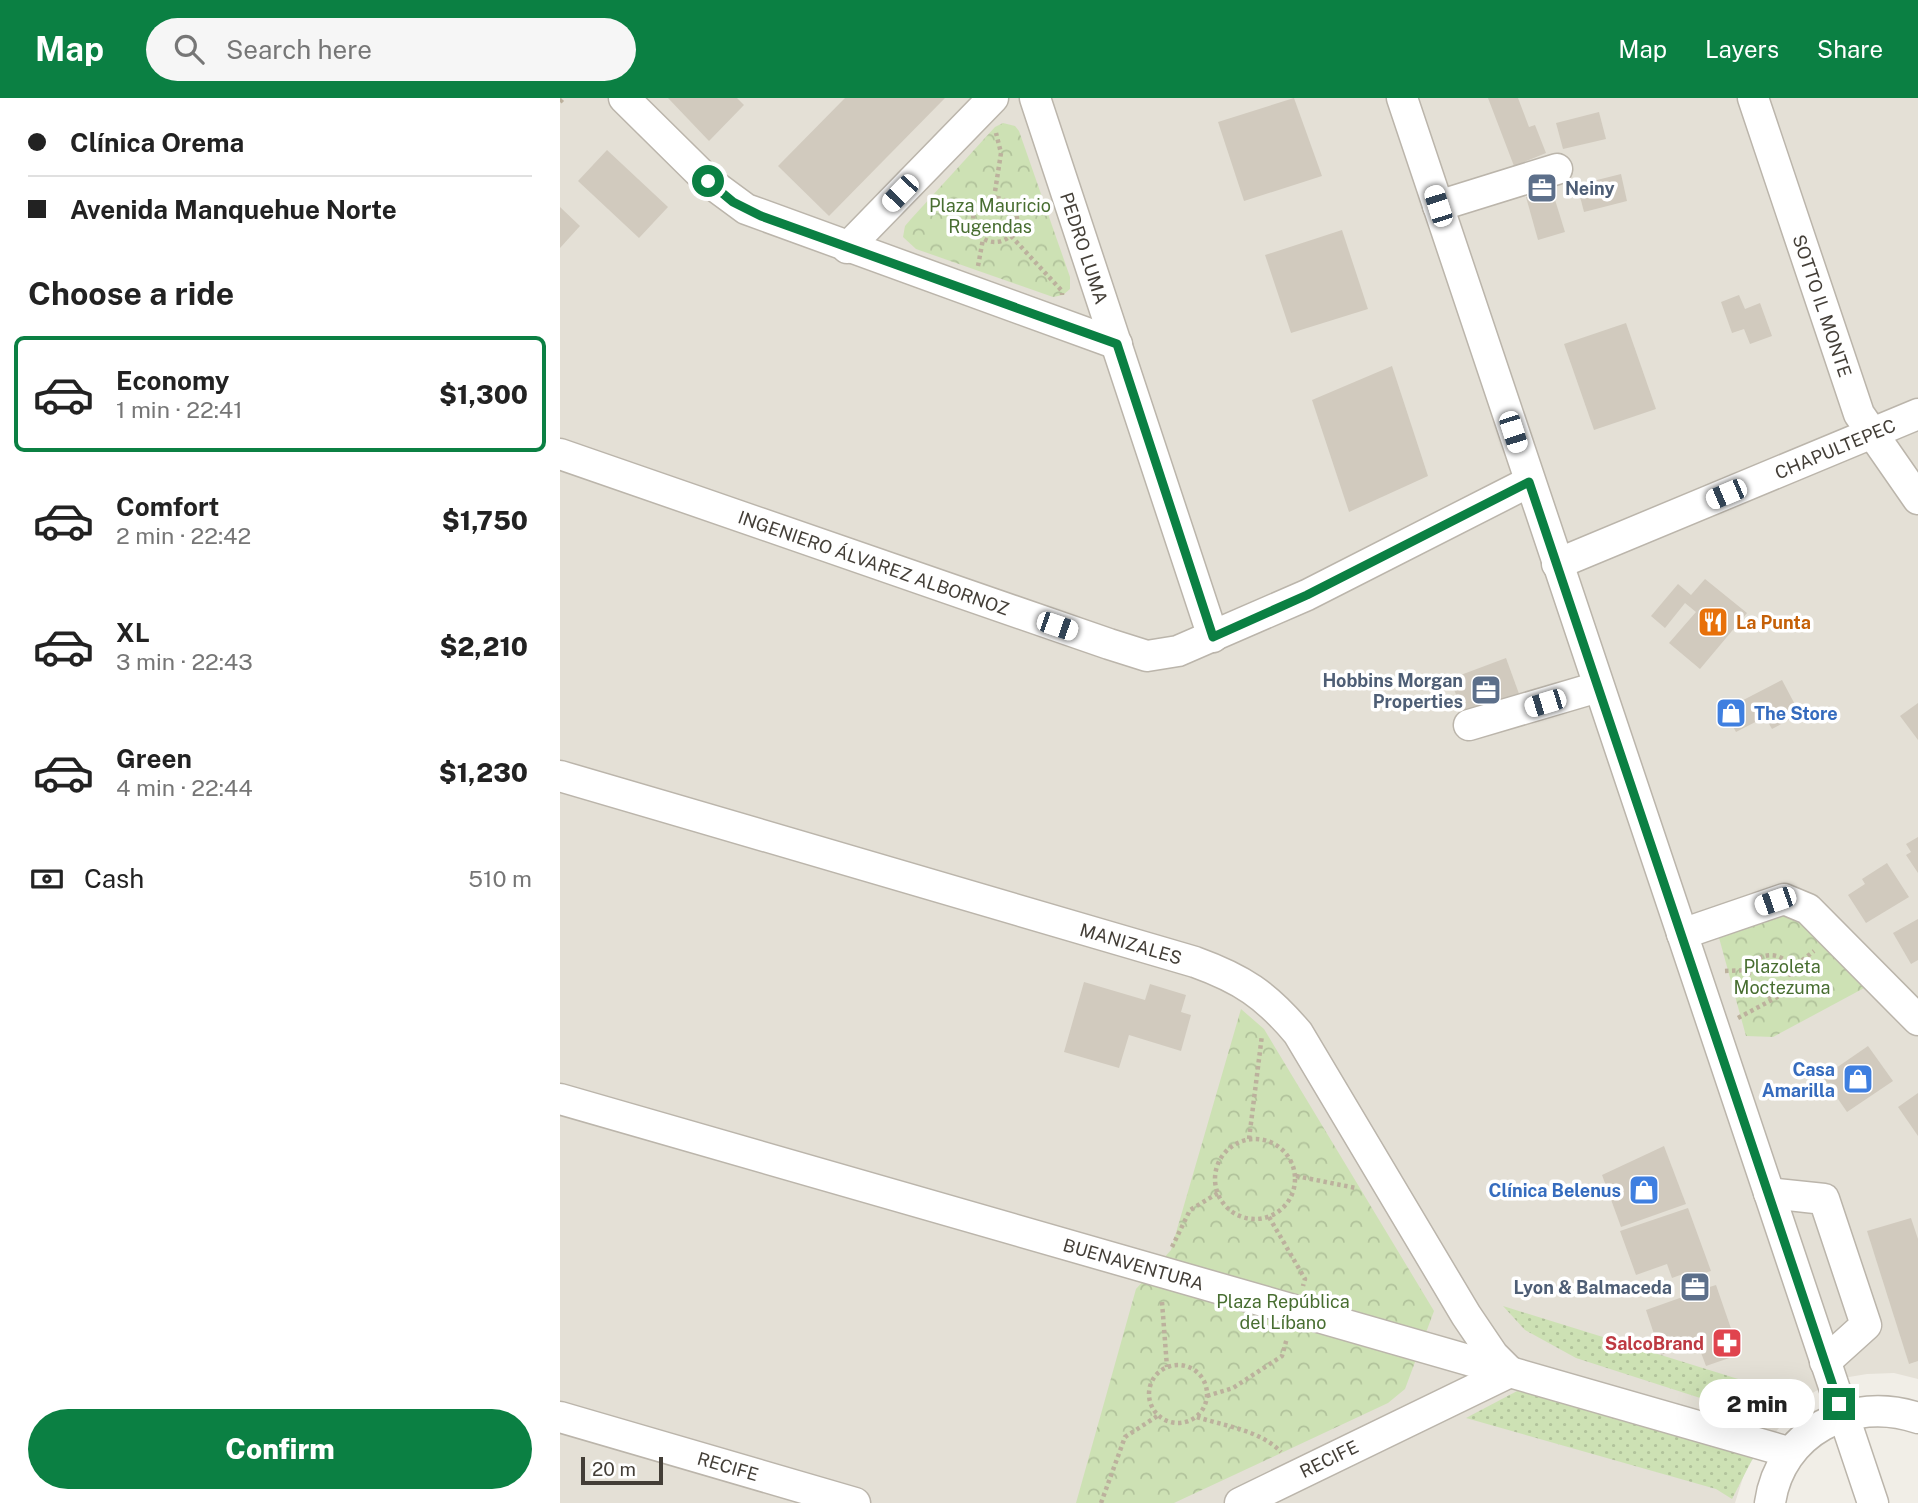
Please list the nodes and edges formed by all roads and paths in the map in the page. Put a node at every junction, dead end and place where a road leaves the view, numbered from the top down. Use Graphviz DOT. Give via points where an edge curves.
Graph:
graph roads {
  1 [pos="564,98"];
  2 [pos="624,98"];
  3 [pos="1035,98"];
  4 [pos="1402,98"];
  5 [pos="1753,98"];
  6 [pos="991,100"];
  7 [pos="560,102"];
  8 [pos="1557,169"];
  9 [pos="994,198"];
  10 [pos="1438,206"];
  11 [pos="1011,236"];
  12 [pos="847,248"];
  13 [pos="1063,324"];
  14 [pos="1117,344"];
  15 [pos="1918,415"];
  16 [pos="1873,433"];
  17 [pos="560,454"];
  18 [pos="1529,482"];
  19 [pos="1918,499"];
  20 [pos="1557,564"];
  21 [pos="1213,637"];
  22 [pos="1598,687"];
  23 [pos="1469,725"];
  24 [pos="560,776"];
  25 [pos="1682,934"];
  26 [pos="1749,970"];
  27 [pos="1721,971"];
  28 [pos="1773,998"];
  29 [pos="1268,999"];
  30 [pos="1756,1010"];
  31 [pos="1918,1020"];
  32 [pos="560,1099"];
  33 [pos="1249,1139"];
  34 [pos="1296,1176"];
  35 [pos="1391,1191"];
  36 [pos="1217,1193"];
  37 [pos="1769,1193"];
  38 [pos="1269,1217"];
  39 [pos="1160,1272"];
  40 [pos="1295,1310"];
  41 [pos="1437,1351"];
  42 [pos="1825,1362"];
  43 [pos="1167,1367"];
  44 [pos="1510,1372"];
  45 [pos="1207,1396"];
  46 [pos="1417,1415"];
  47 [pos="1159,1416"];
  48 [pos="560,1417"];
  49 [pos="1196,1417"];
  50 [pos="1843,1418"];
  51 [pos="1918,1418"];
  52 [pos="1788,1452"];
  53 [pos="1301,1473"];
  54 [pos="855,1503"];
  55 [pos="1101,1503"];
  56 [pos="1240,1503"];
  57 [pos="1770,1503"];
  58 [pos="1873,1503"];
  1 -- 7 [label="path"];
  2 -- 12 [label="street" via="733,202"];
  3 -- 14 [label="street, PEDRO LUMA"];
  4 -- 10 [label="street"];
  5 -- 16 [label="street, SOTTO IL MONTE" via="1859,414"];
  6 -- 9 [label="path" via="1001,153"];
  6 -- 12 [label="street"];
  8 -- 10 [label="street"];
  9 -- 11 [label="path" via="1013,208 1017,222"];
  9 -- 11 [label="path" via="976,208 974,228 989,242"];
  10 -- 18 [label="street"];
  11 -- 13 [label="path" via="1062,291"];
  12 -- 13 [label="street"];
  13 -- 14 [label="street"];
  14 -- 21 [label="street, PEDRO LUMA"];
  15 -- 16 [label="street, CHAPULTEPEC"];
  16 -- 19 [label="street, SOTTO IL MONTE"];
  16 -- 20 [label="street, CHAPULTEPEC"];
  17 -- 21 [label="street, INGENIERO ÁLVAREZ ALBORNOZ" via="1136,654 1168,655"];
  18 -- 20 [label="street"];
  18 -- 21 [label="street, INGENIERO ÁLVAREZ ALBORNOZ" via="1307,595"];
  20 -- 22 [label="street"];
  22 -- 23 [label="street"];
  22 -- 25 [label="street"];
  24 -- 29 [label="street, MANIZALES" via="1195,962 1237,979"];
  25 -- 31 [label="street" via="1775,901 1793,900 1808,909"];
  25 -- 37 [label="street"];
  26 -- 27 [label="path"];
  26 -- 28 [label="path" via="1754,991"];
  26 -- 28 [label="path" via="1764,955 1785,960 1791,969 1790,984"];
  28 -- 30 [label="path"];
  29 -- 33 [label="path"];
  29 -- 35 [label="street, MANIZALES" via="1298,1034"];
  32 -- 39 [label="street, BUENAVENTURA"];
  33 -- 34 [label="path" via="1275,1144 1292,1163"];
  33 -- 36 [label="path" via="1236,1143 1218,1162 1214,1175"];
  34 -- 35 [label="path" via="1330,1185"];
  34 -- 38 [label="path" via="1289,1201"];
  35 -- 44 [label="street, MANIZALES" via="1466,1315"];
  36 -- 38 [label="path" via="1230,1211 1242,1217"];
  36 -- 39 [label="path" via="1190,1210"];
  37 -- 42 [label="street"];
  37 -- 42 [label="street" via="1824,1199 1867,1325"];
  38 -- 40 [label="path" via="1305,1279"];
  39 -- 40 [label="street, BUENAVENTURA"];
  39 -- 43 [label="path"];
  40 -- 41 [label="street, BUENAVENTURA"];
  40 -- 45 [label="path" via="1282,1356 1233,1388"];
  41 -- 44 [label="street, BUENAVENTURA"];
  41 -- 46 [label="street, RECIFE" via="1436,1391"];
  42 -- 50 [label="street"];
  43 -- 45 [label="path" via="1186,1366 1195,1371 1202,1377"];
  43 -- 47 [label="path" via="1150,1389"];
  44 -- 46 [label="street, RECIFE"];
  44 -- 52 [label="street, BUENAVENTURA"];
  45 -- 49 [label="path"];
  46 -- 53 [label="street, RECIFE"];
  47 -- 49 [label="path" via="1182,1423"];
  47 -- 55 [label="path" via="1125,1437"];
  48 -- 54 [label="street, RECIFE"];
  49 -- 53 [label="path" via="1273,1443"];
  50 -- 51 [label="street" via="1885,1410"];
  50 -- 52 [label="street" via="1816,1429"];
  50 -- 58 [label="street"];
  52 -- 57 [label="street" via="1775,1477"];
  53 -- 56 [label="street, RECIFE"];
}
